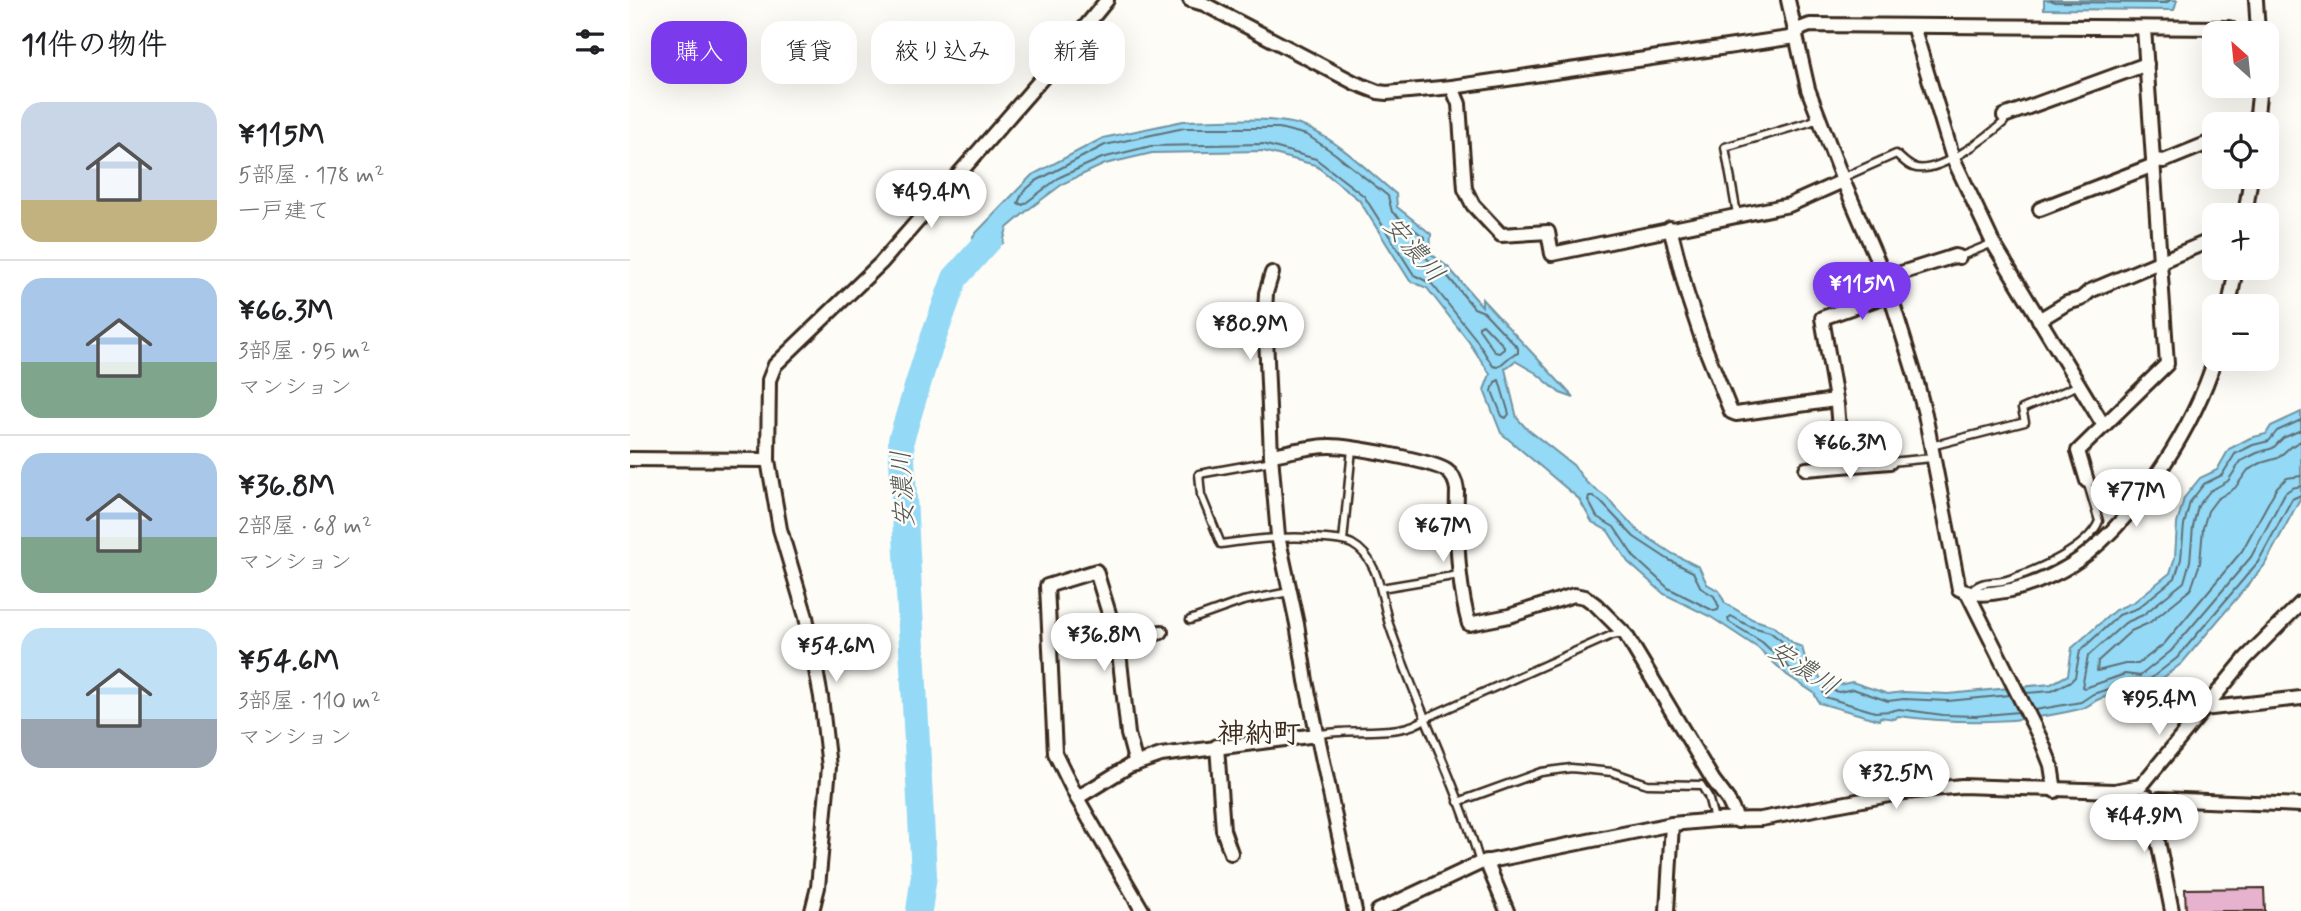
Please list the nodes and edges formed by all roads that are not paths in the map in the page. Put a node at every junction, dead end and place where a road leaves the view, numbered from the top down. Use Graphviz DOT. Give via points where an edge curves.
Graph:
graph roads {
  1 [pos="1107,0"];
  2 [pos="1189,0"];
  3 [pos="1788,0"];
  4 [pos="2256,0"];
  5 [pos="2257,21"];
  6 [pos="1913,26"];
  7 [pos="2144,28"];
  8 [pos="2202,28"];
  9 [pos="1795,36"];
  10 [pos="2147,64"];
  11 [pos="1452,88"];
  12 [pos="2004,116"];
  13 [pos="1818,118"];
  14 [pos="2202,146"];
  15 [pos="1953,158"];
  16 [pos="2154,163"];
  17 [pos="1842,180"];
  18 [pos="2040,209"];
  19 [pos="1737,214"];
  20 [pos="1670,228"];
  21 [pos="1993,243"];
  22 [pos="2202,244"];
  23 [pos="1959,257"];
  24 [pos="2160,261"];
  25 [pos="1272,273"];
  26 [pos="1885,278"];
  27 [pos="1891,294"];
  28 [pos="2039,320"];
  29 [pos="2210,371"];
  30 [pos="2079,385"];
  31 [pos="1835,400"];
  32 [pos="2104,425"];
  33 [pos="1352,448"];
  34 [pos="1931,452"];
  35 [pos="1272,458"];
  36 [pos="630,460"];
  37 [pos="768,460"];
  38 [pos="1891,462"];
  39 [pos="1842,465"];
  40 [pos="1806,469"];
  41 [pos="2087,481"];
  42 [pos="1278,536"];
  43 [pos="1343,541"];
  44 [pos="1461,575"];
  45 [pos="1381,588"];
  46 [pos="1291,594"];
  47 [pos="1968,594"];
  48 [pos="2301,603"];
  49 [pos="1190,621"];
  50 [pos="1161,632"];
  51 [pos="1624,633"];
  52 [pos="1118,643"];
  53 [pos="2301,698"];
  54 [pos="2203,709"];
  55 [pos="1426,718"];
  56 [pos="1317,735"];
  57 [pos="1217,747"];
  58 [pos="1136,764"];
  59 [pos="2141,786"];
  60 [pos="2054,790"];
  61 [pos="1077,798"];
  62 [pos="2150,801"];
  63 [pos="1458,802"];
  64 [pos="2301,805"];
  65 [pos="1715,820"];
  66 [pos="1738,821"];
  67 [pos="1672,824"];
  68 [pos="1231,853"];
  69 [pos="1483,862"];
  70 [pos="1142,910"];
  71 [pos="812,911"];
  72 [pos="1355,911"];
  73 [pos="1378,911"];
  74 [pos="1507,911"];
  75 [pos="1667,911"];
  76 [pos="2172,911"];
  1 -- 37 [label="street" via="881,263 775,365 768,389"];
  2 -- 11 [label="street" via="1378,92"];
  3 -- 9 [label="street"];
  4 -- 5 [label="street"];
  6 -- 7 [label="street"];
  6 -- 9 [label="street" via="1810,25"];
  6 -- 15 [label="street"];
  7 -- 8 [label="street"];
  7 -- 10 [label="street"];
  9 -- 11 [label="street"];
  9 -- 13 [label="street"];
  10 -- 12 [label="street"];
  10 -- 16 [label="street"];
  11 -- 20 [label="street" via="1459,104 1465,189 1501,235 1548,232 1552,254"];
  12 -- 15 [label="lane" via="2004,122 1980,143"];
  13 -- 17 [label="street"];
  13 -- 19 [label="lane" via="1725,147"];
  14 -- 16 [label="street"];
  15 -- 17 [label="lane" via="1918,169 1896,154"];
  15 -- 21 [label="street"];
  16 -- 18 [label="street"];
  16 -- 24 [label="street"];
  17 -- 19 [label="street" via="1798,202"];
  17 -- 26 [label="street"];
  19 -- 20 [label="street"];
  20 -- 31 [label="street" via="1695,320 1731,412"];
  21 -- 23 [label="lane"];
  21 -- 28 [label="street"];
  22 -- 24 [label="street"];
  23 -- 26 [label="street"];
  24 -- 28 [label="street" via="2090,291"];
  24 -- 32 [label="street" via="2166,364"];
  25 -- 35 [label="street" via="1265,304"];
  26 -- 27 [label="street"];
  27 -- 31 [label="street" via="1822,318"];
  27 -- 34 [label="street" via="1923,404"];
  28 -- 30 [label="street"];
  29 -- 47 [label="street" via="2169,454 2122,521 2086,555 2026,586"];
  30 -- 32 [label="street"];
  30 -- 34 [label="lane" via="2022,409 2025,422"];
  31 -- 39 [label="street"];
  32 -- 41 [label="street" via="2078,451"];
  33 -- 35 [label="street" via="1328,446"];
  33 -- 43 [label="lane"];
  33 -- 44 [label="street" via="1432,464 1450,474 1457,490"];
  34 -- 38 [label="lane"];
  34 -- 47 [label="street" via="1959,589"];
  35 -- 42 [label="street"];
  35 -- 42 [label="lane" via="1199,474 1201,495 1221,544"];
  36 -- 37 [label="street"];
  37 -- 71 [label="street" via="780,529 814,657 829,767"];
  38 -- 39 [label="street"];
  39 -- 40 [label="street"];
  41 -- 47 [label="lane" via="2099,521 2085,540 2030,571 1977,585"];
  42 -- 43 [label="lane"];
  42 -- 46 [label="street"];
  43 -- 45 [label="lane" via="1368,559"];
  44 -- 45 [label="lane"];
  44 -- 51 [label="street" via="1469,624 1574,595 1596,605"];
  45 -- 55 [label="lane" via="1405,671"];
  46 -- 49 [label="lane" via="1244,601"];
  46 -- 56 [label="street"];
  47 -- 60 [label="street" via="2041,740"];
  48 -- 54 [label="street"];
  50 -- 52 [label="street"];
  51 -- 55 [label="lane"];
  51 -- 66 [label="street"];
  52 -- 58 [label="street"];
  52 -- 61 [label="street" via="1096,571 1047,586 1055,753"];
  53 -- 54 [label="street"];
  54 -- 59 [label="street"];
  55 -- 56 [label="lane" via="1385,731"];
  55 -- 63 [label="lane"];
  56 -- 57 [label="street"];
  56 -- 72 [label="street"];
  57 -- 58 [label="street" via="1161,755"];
  57 -- 68 [label="street" via="1223,830"];
  58 -- 61 [label="street"];
  59 -- 60 [label="street" via="2114,791"];
  59 -- 62 [label="street"];
  60 -- 66 [label="street" via="1962,786"];
  61 -- 70 [label="street"];
  62 -- 64 [label="street"];
  62 -- 76 [label="street"];
  63 -- 65 [label="lane" via="1541,772 1587,768 1647,784 1701,785"];
  63 -- 69 [label="lane"];
  65 -- 66 [label="street"];
  65 -- 67 [label="street"];
  67 -- 69 [label="street"];
  67 -- 75 [label="street"];
  69 -- 73 [label="street"];
  69 -- 74 [label="street"];
}
